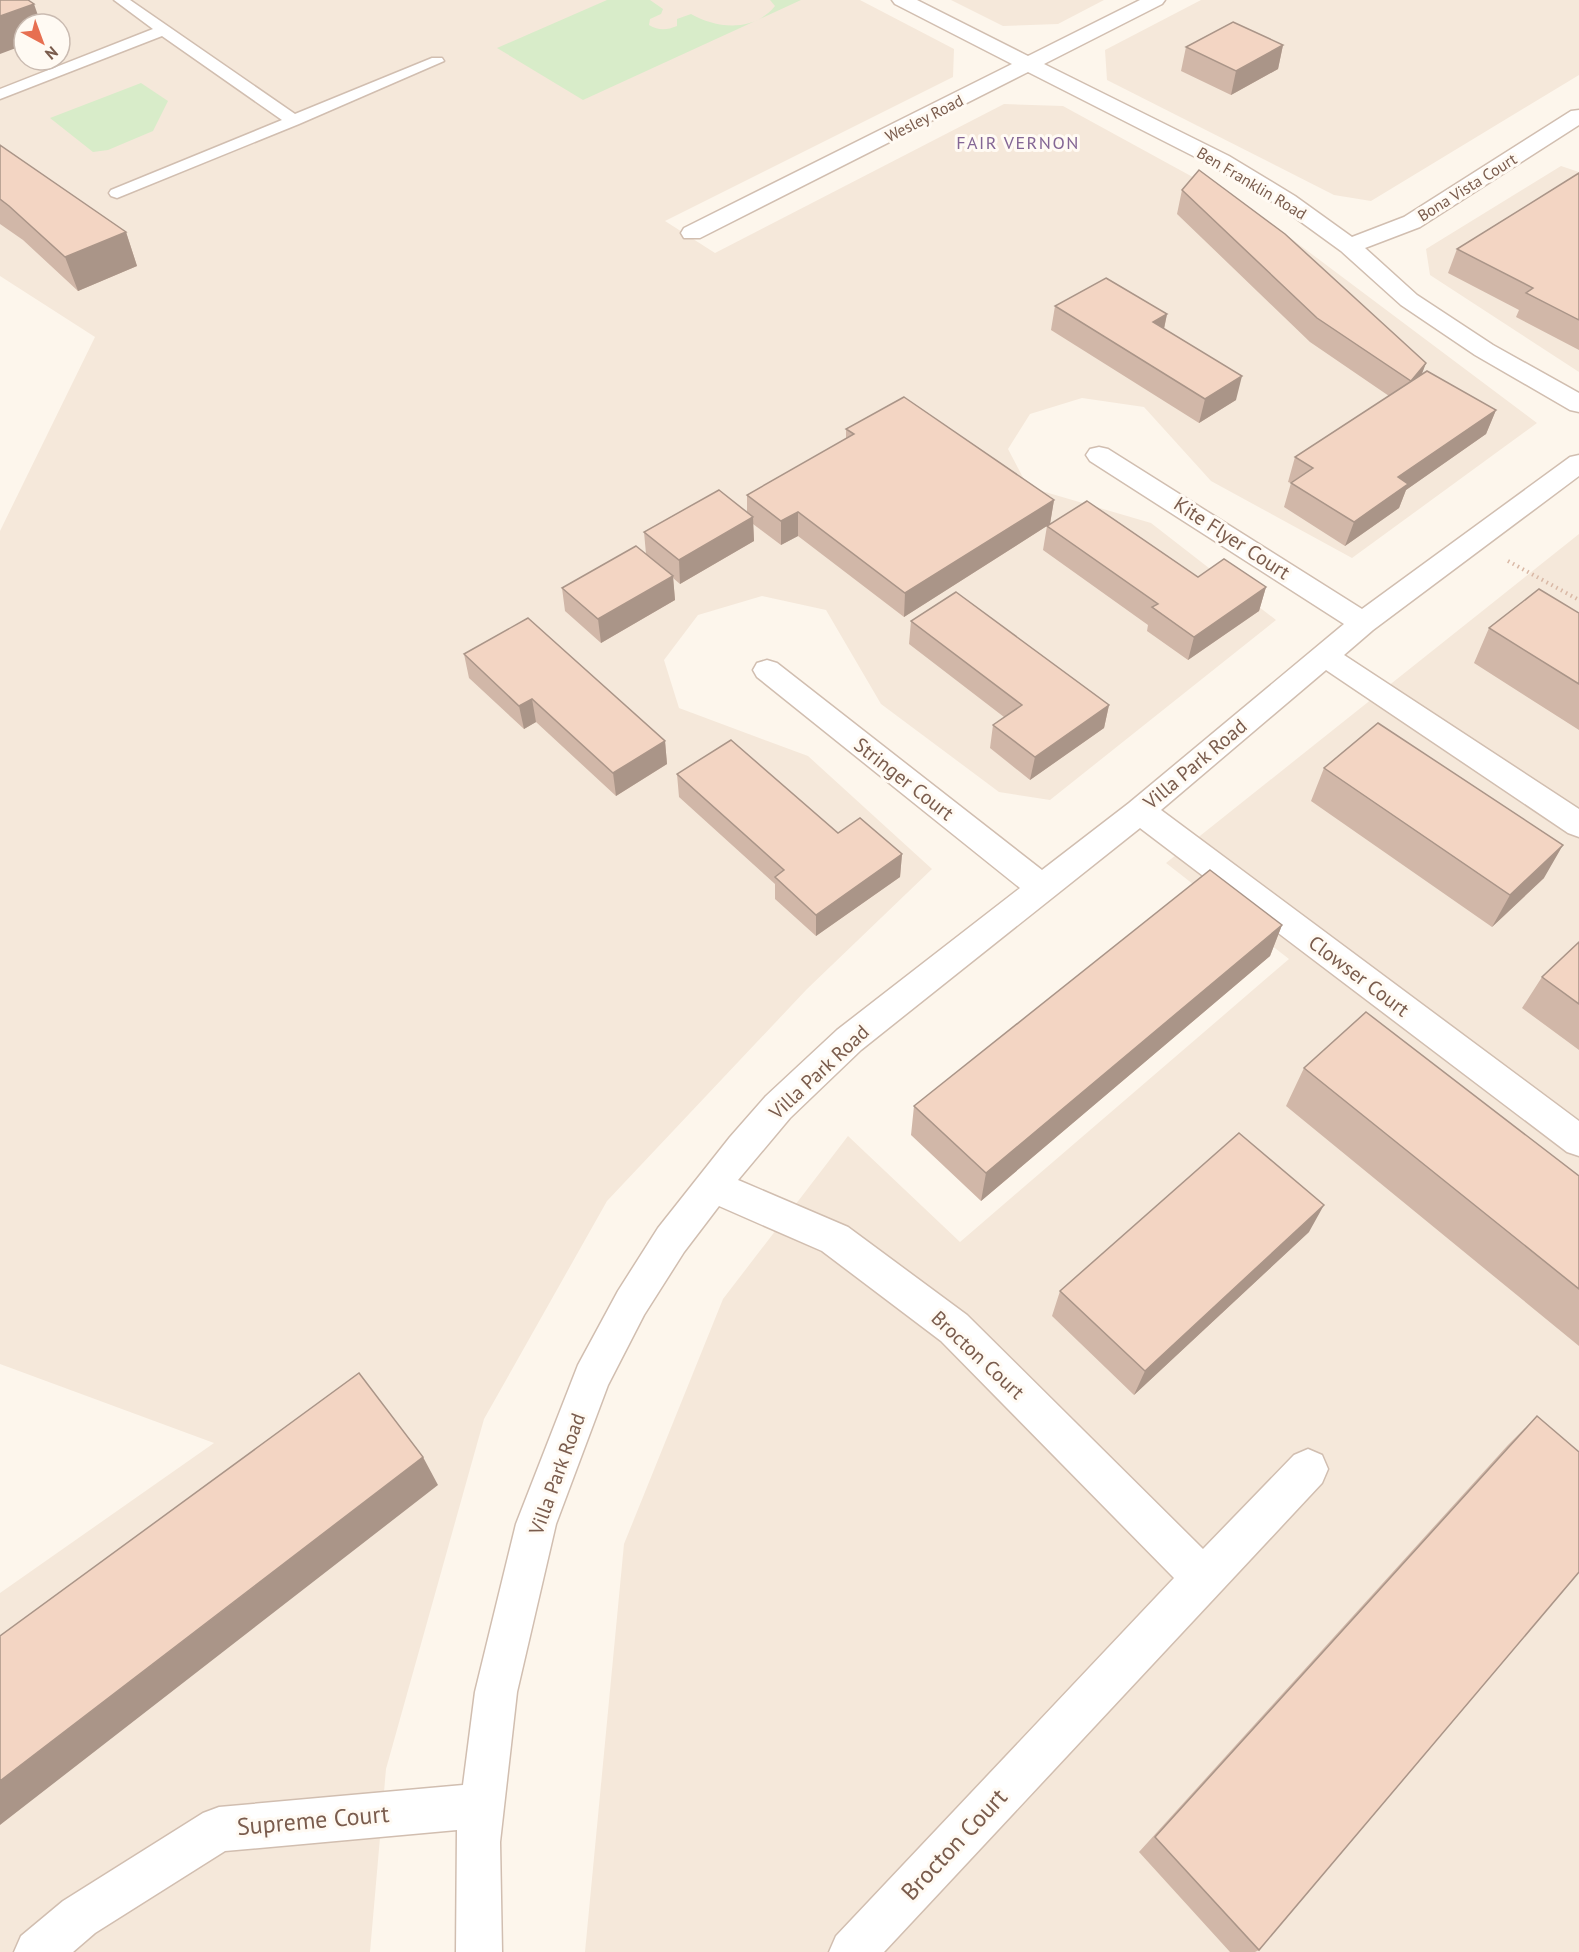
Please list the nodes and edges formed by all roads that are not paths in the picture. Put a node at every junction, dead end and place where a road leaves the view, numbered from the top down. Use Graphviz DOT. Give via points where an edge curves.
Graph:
graph roads {
  1 [pos="122,0"];
  2 [pos="902,0"];
  3 [pos="1155,0"];
  4 [pos="164,30"];
  5 [pos="437,61"];
  6 [pos="1029,65"];
  7 [pos="0,94"];
  8 [pos="1579,116"];
  9 [pos="294,121"];
  10 [pos="1553,133"];
  11 [pos="1579,144"];
  12 [pos="117,193"];
  13 [pos="692,233"];
  14 [pos="1349,246"];
  15 [pos="1579,404"];
  16 [pos="1100,455"];
  17 [pos="1579,463"];
  18 [pos="1364,623"];
  19 [pos="1325,656"];
  20 [pos="767,670"];
  21 [pos="1140,811"];
  22 [pos="1579,825"];
  23 [pos="1042,888"];
  24 [pos="1579,1141"];
  25 [pos="713,1186"];
  26 [pos="1308,1469"];
  27 [pos="1203,1578"];
  28 [pos="483,1804"];
  29 [pos="37,1952"];
  30 [pos="479,1952"];
  31 [pos="852,1952"];
  1 -- 4 [label="lane"];
  2 -- 6 [label="street, Ben Franklin Road"];
  3 -- 6 [label="street, Wesley Road"];
  4 -- 7 [label="lane"];
  4 -- 9 [label="lane"];
  5 -- 9 [label="lane"];
  6 -- 13 [label="street, Wesley Road"];
  6 -- 14 [label="street, Ben Franklin Road" via="1221,162 1287,201"];
  8 -- 10 [label="street, Bona Vista Court"];
  9 -- 12 [label="lane"];
  10 -- 11 [label="street"];
  10 -- 14 [label="street, Bona Vista Court" via="1412,222"];
  14 -- 15 [label="street, Ben Franklin Road" via="1410,300 1484,350"];
  16 -- 18 [label="street, Kite Flyer Court"];
  17 -- 18 [label="street, Villa Park Road"];
  18 -- 19 [label="street, Villa Park Road"];
  19 -- 21 [label="street, Villa Park Road"];
  19 -- 22 [label="street"];
  20 -- 23 [label="street, Stringer Court"];
  21 -- 23 [label="street, Villa Park Road"];
  21 -- 24 [label="street, Clowser Court"];
  23 -- 25 [label="street, Villa Park Road" via="849,1040 778,1107"];
  25 -- 27 [label="street, Brocton Court" via="836,1239 954,1328"];
  25 -- 28 [label="street, Villa Park Road" via="671,1240 631,1303 592,1378 540,1514 496,1692"];
  26 -- 27 [label="street, Brocton Court"];
  27 -- 31 [label="street, Brocton Court"];
  28 -- 29 [label="street, Supreme Court" via="219,1829 79,1917"];
  28 -- 30 [label="street, Villa Park Road" via="478,1842"];
}
